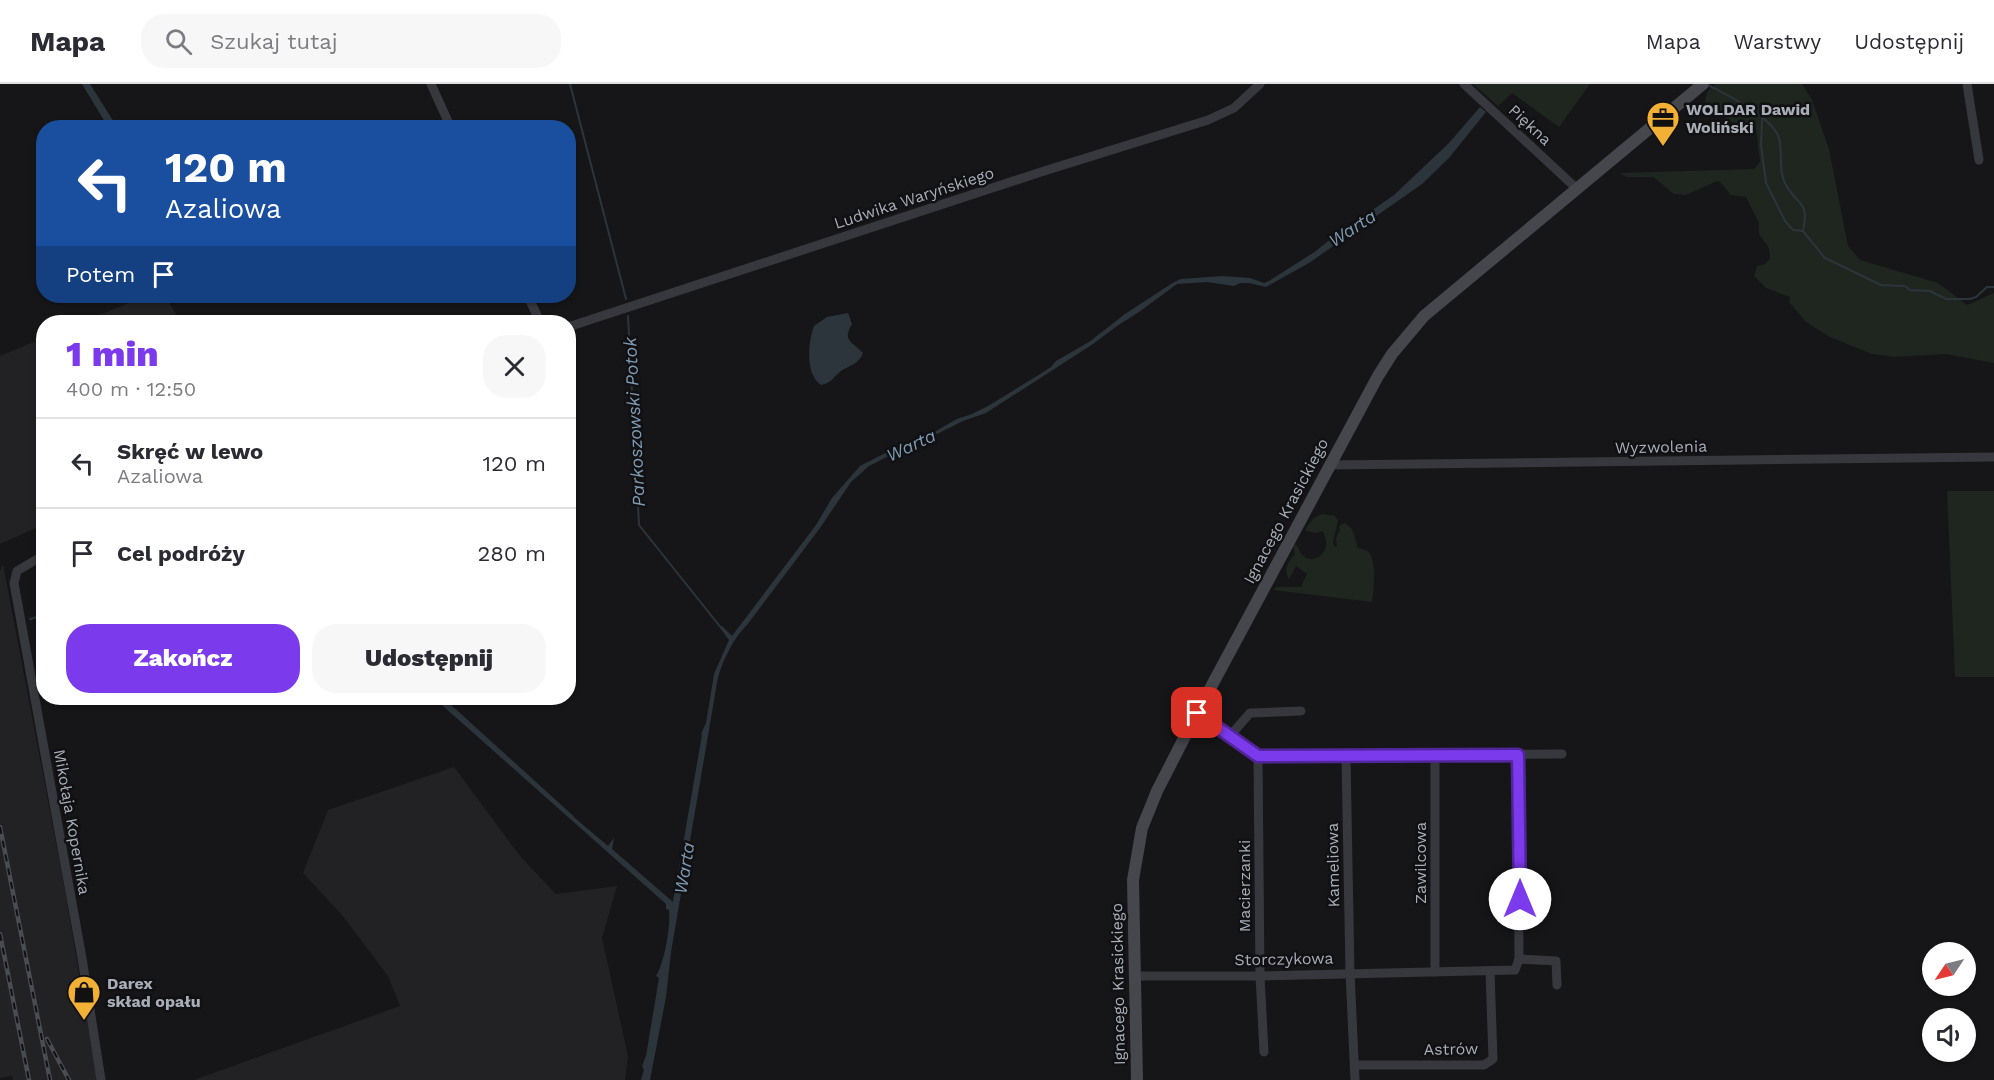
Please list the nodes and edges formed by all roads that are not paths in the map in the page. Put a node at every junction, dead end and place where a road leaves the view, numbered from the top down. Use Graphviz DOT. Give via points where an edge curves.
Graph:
graph roads {
  1 [pos="430,84"];
  2 [pos="1260,84"];
  3 [pos="1464,84"];
  4 [pos="1703,84"];
  5 [pos="1967,84"];
  6 [pos="447,120"];
  7 [pos="1979,160"];
  8 [pos="1576,188"];
  9 [pos="576,324"];
  10 [pos="1994,457"];
  11 [pos="1329,465"];
  12 [pos="36,560"];
  13 [pos="1300,711"];
  14 [pos="1197,713"];
  15 [pos="1229,736"];
  16 [pos="1562,754"];
  17 [pos="1435,755"];
  18 [pos="1518,755"];
  19 [pos="1258,756"];
  20 [pos="1346,756"];
  21 [pos="1519,959"];
  22 [pos="1490,971"];
  23 [pos="1435,972"];
  24 [pos="1350,973"];
  25 [pos="1260,975"];
  26 [pos="1134,976"];
  27 [pos="1557,986"];
  28 [pos="1264,1052"];
  29 [pos="1355,1065"];
  30 [pos="101,1080"];
  31 [pos="1137,1080"];
  32 [pos="1355,1080"];
  1 -- 6 [label="street"];
  2 -- 9 [label="street, Ludwika Waryńskiego" via="1234,108 1208,120"];
  3 -- 8 [label="street, Piękna"];
  4 -- 8 [label="street, Ignacego Krasickiego"];
  5 -- 7 [label="street"];
  8 -- 11 [label="street, Ignacego Krasickiego" via="1424,316 1392,354"];
  10 -- 11 [label="street, Wyzwolenia"];
  11 -- 14 [label="street, Ignacego Krasickiego"];
  12 -- 30 [label="street, Mikołaja Kopernika" via="17,571 15,595"];
  13 -- 15 [label="street" via="1250,713"];
  14 -- 15 [label="street"];
  14 -- 26 [label="street, Ignacego Krasickiego" via="1142,828 1133,880"];
  15 -- 19 [label="street"];
  16 -- 18 [label="street"];
  17 -- 18 [label="street"];
  17 -- 20 [label="street"];
  17 -- 23 [label="street, Zawilcowa"];
  18 -- 21 [label="street"];
  19 -- 20 [label="street"];
  19 -- 25 [label="street, Macierzanki"];
  20 -- 24 [label="street, Kameliowa"];
  21 -- 22 [label="street, Storczykowa" via="1514,971"];
  21 -- 27 [label="street" via="1556,961"];
  22 -- 23 [label="street, Storczykowa"];
  22 -- 29 [label="street, Astrów" via="1490,1062"];
  23 -- 24 [label="street, Storczykowa"];
  24 -- 25 [label="street, Storczykowa"];
  24 -- 29 [label="street, Kameliowa"];
  25 -- 26 [label="street, Storczykowa"];
  25 -- 28 [label="street, Macierzanki"];
  26 -- 31 [label="street, Ignacego Krasickiego"];
  29 -- 32 [label="street, Kameliowa"];
}
